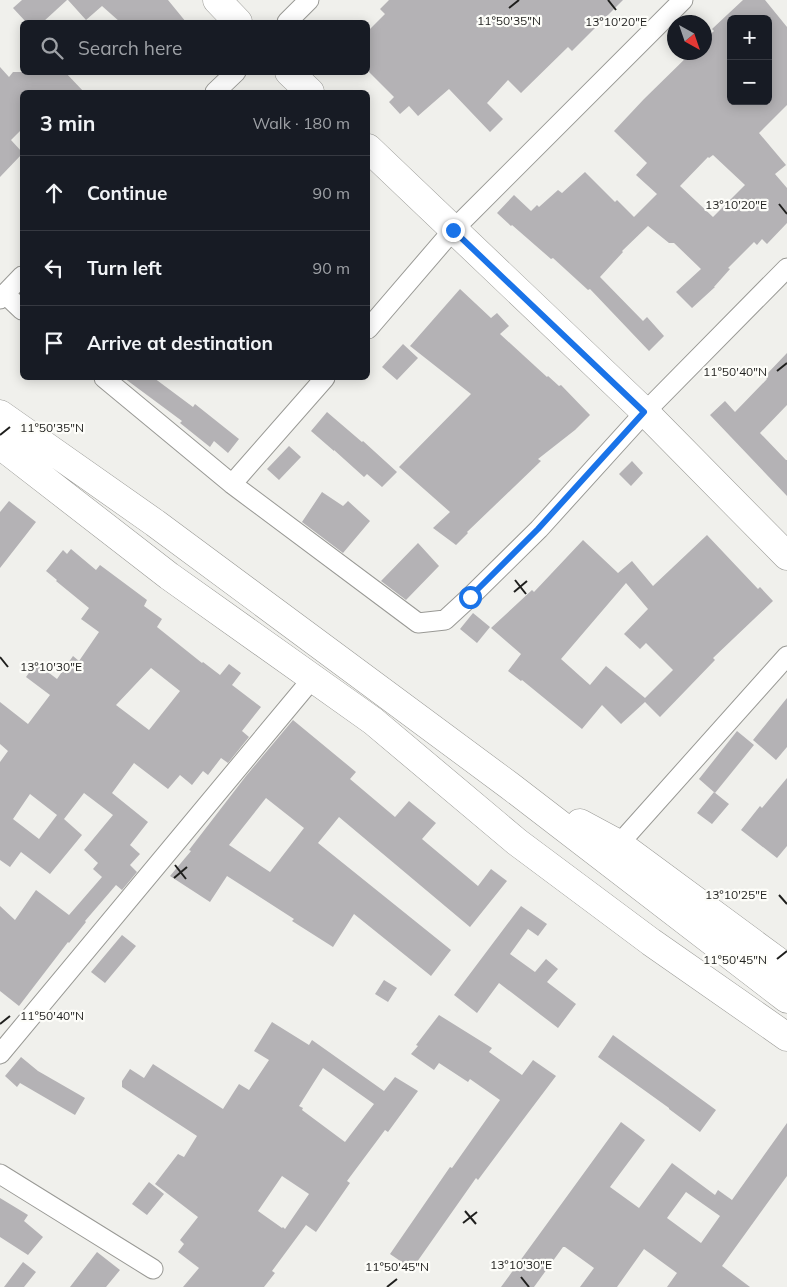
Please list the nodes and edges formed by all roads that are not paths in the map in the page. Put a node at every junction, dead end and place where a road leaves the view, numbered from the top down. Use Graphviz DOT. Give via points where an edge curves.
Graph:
graph roads {
  1 [pos="216,0"];
  2 [pos="309,0"];
  3 [pos="683,0"];
  4 [pos="236,20"];
  5 [pos="289,20"];
  6 [pos="233,75"];
  7 [pos="292,75"];
  8 [pos="217,90"];
  9 [pos="308,90"];
  10 [pos="370,150"];
  11 [pos="453,230"];
  12 [pos="787,268"];
  13 [pos="20,278"];
  14 [pos="2,297"];
  15 [pos="20,309"];
  16 [pos="370,327"];
  17 [pos="106,380"];
  18 [pos="323,380"];
  19 [pos="644,412"];
  20 [pos="0,414"];
  21 [pos="1,449"];
  22 [pos="232,484"];
  23 [pos="787,556"];
  24 [pos="787,656"];
  25 [pos="312,679"];
  26 [pos="510,786"];
  27 [pos="619,844"];
  28 [pos="787,968"];
  29 [pos="787,999"];
  30 [pos="787,1037"];
  31 [pos="0,1054"];
  32 [pos="0,1174"];
  33 [pos="153,1269"];
  1 -- 4 [label="main road"];
  2 -- 5 [label="street"];
  3 -- 11 [label="street"];
  6 -- 8 [label="street"];
  7 -- 9 [label="main road"];
  10 -- 11 [label="main road"];
  11 -- 16 [label="street"];
  11 -- 19 [label="main road"];
  12 -- 19 [label="street"];
  13 -- 14 [label="street"];
  14 -- 15 [label="street"];
  17 -- 22 [label="street"];
  18 -- 22 [label="street"];
  19 -- 22 [label="street" via="538,529 445,620 418,623"];
  19 -- 23 [label="main road"];
  20 -- 26 [label="main road" via="163,529"];
  21 -- 25 [label="main road"];
  24 -- 27 [label="street"];
  25 -- 30 [label="main road" via="373,721 517,842 651,942"];
  25 -- 31 [label="street"];
  26 -- 27 [label="main road"];
  26 -- 29 [label="main road"];
  27 -- 28 [label="main road"];
  32 -- 33 [label="street"];
}
